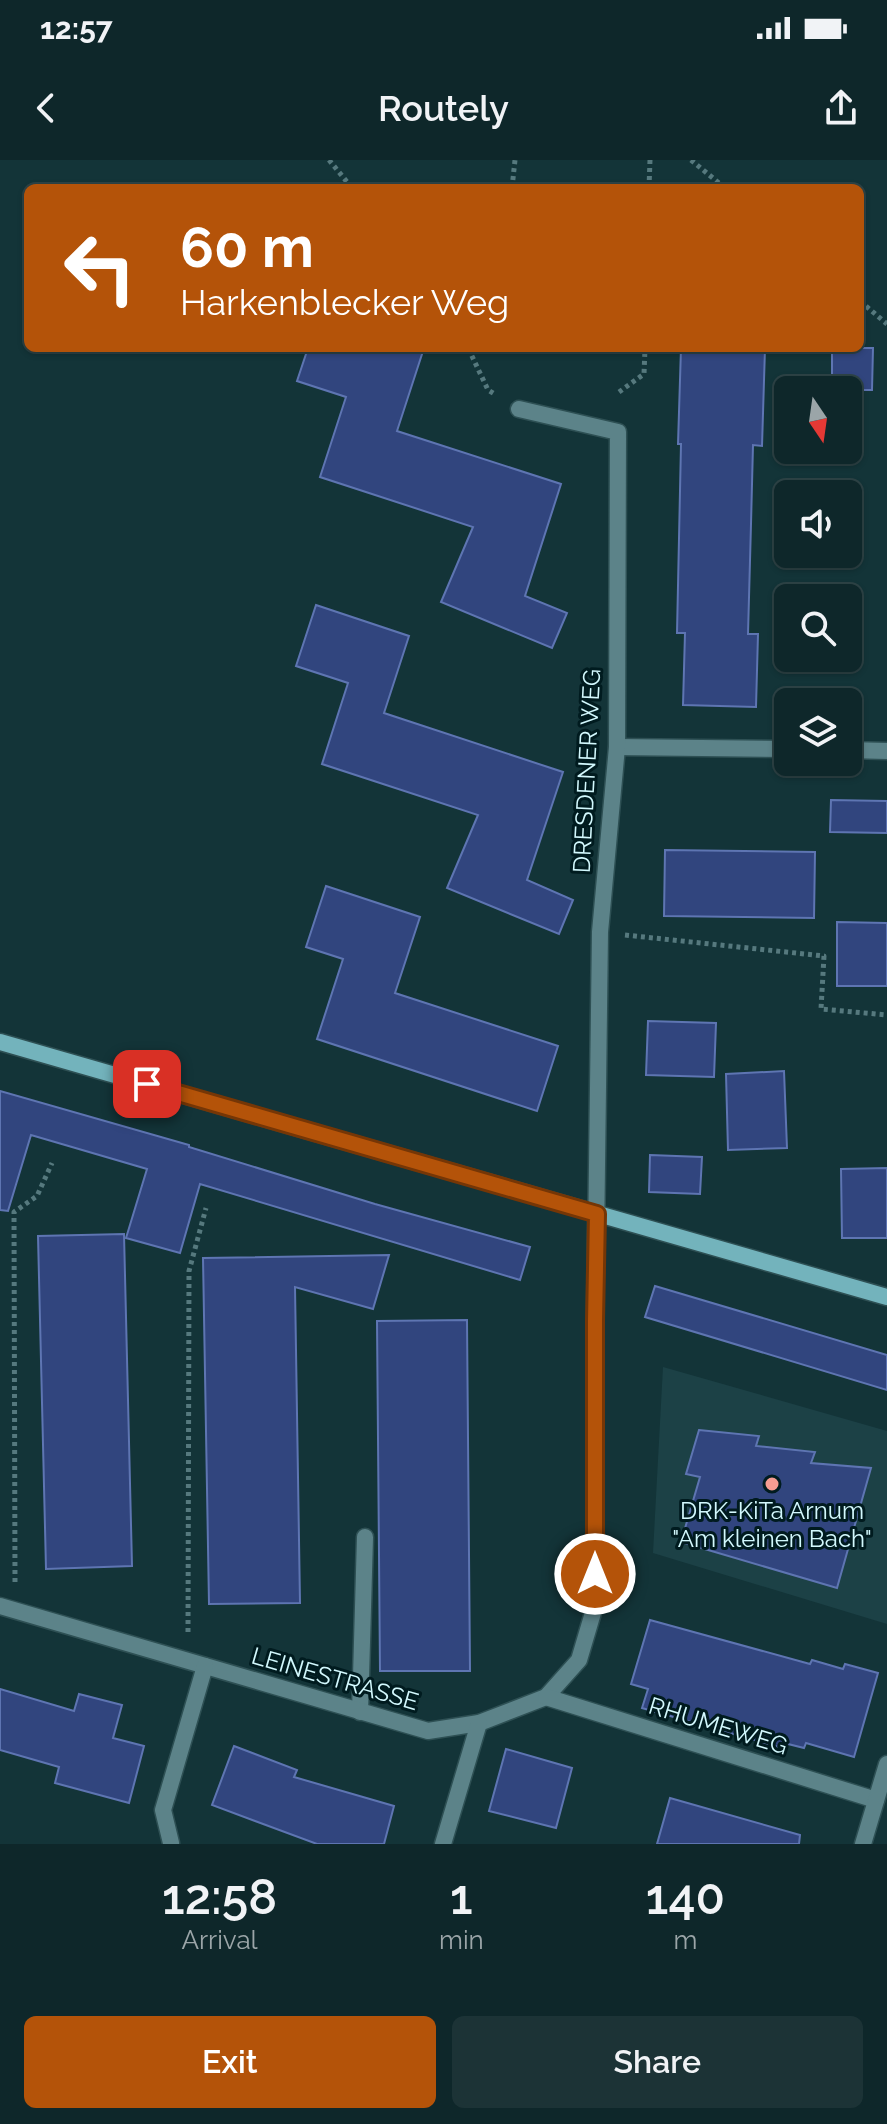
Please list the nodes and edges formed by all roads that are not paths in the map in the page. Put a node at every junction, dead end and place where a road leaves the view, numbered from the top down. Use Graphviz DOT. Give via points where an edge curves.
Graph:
graph roads {
  1 [pos="519,409"];
  2 [pos="617,747"];
  3 [pos="774,749"];
  4 [pos="862,750"];
  5 [pos="887,751"];
  6 [pos="0,1042"];
  7 [pos="597,1214"];
  8 [pos="887,1297"];
  9 [pos="365,1537"];
  10 [pos="7,1608"];
  11 [pos="197,1663"];
  12 [pos="546,1697"];
  13 [pos="360,1712"];
  14 [pos="479,1723"];
  15 [pos="887,1764"];
  16 [pos="876,1800"];
  17 [pos="171,1843"];
  18 [pos="443,1844"];
  19 [pos="863,1844"];
  1 -- 2 [label="street, DRESDENER WEG" via="618,432"];
  2 -- 3 [label="street"];
  2 -- 7 [label="street, DRESDENER WEG" via="600,932"];
  4 -- 5 [label="street"];
  6 -- 7 [label="street"];
  7 -- 8 [label="street"];
  7 -- 12 [label="street, LEINESTRASSE" via="595,1606 579,1660"];
  9 -- 13 [label="street"];
  10 -- 11 [label="street, LEINESTRASSE"];
  11 -- 13 [label="street, LEINESTRASSE"];
  11 -- 17 [label="street" via="163,1810"];
  12 -- 14 [label="street, LEINESTRASSE"];
  12 -- 16 [label="street, RHUMEWEG"];
  13 -- 14 [label="street, LEINESTRASSE" via="428,1731"];
  14 -- 18 [label="street"];
  15 -- 16 [label="street"];
  16 -- 19 [label="street"];
}
